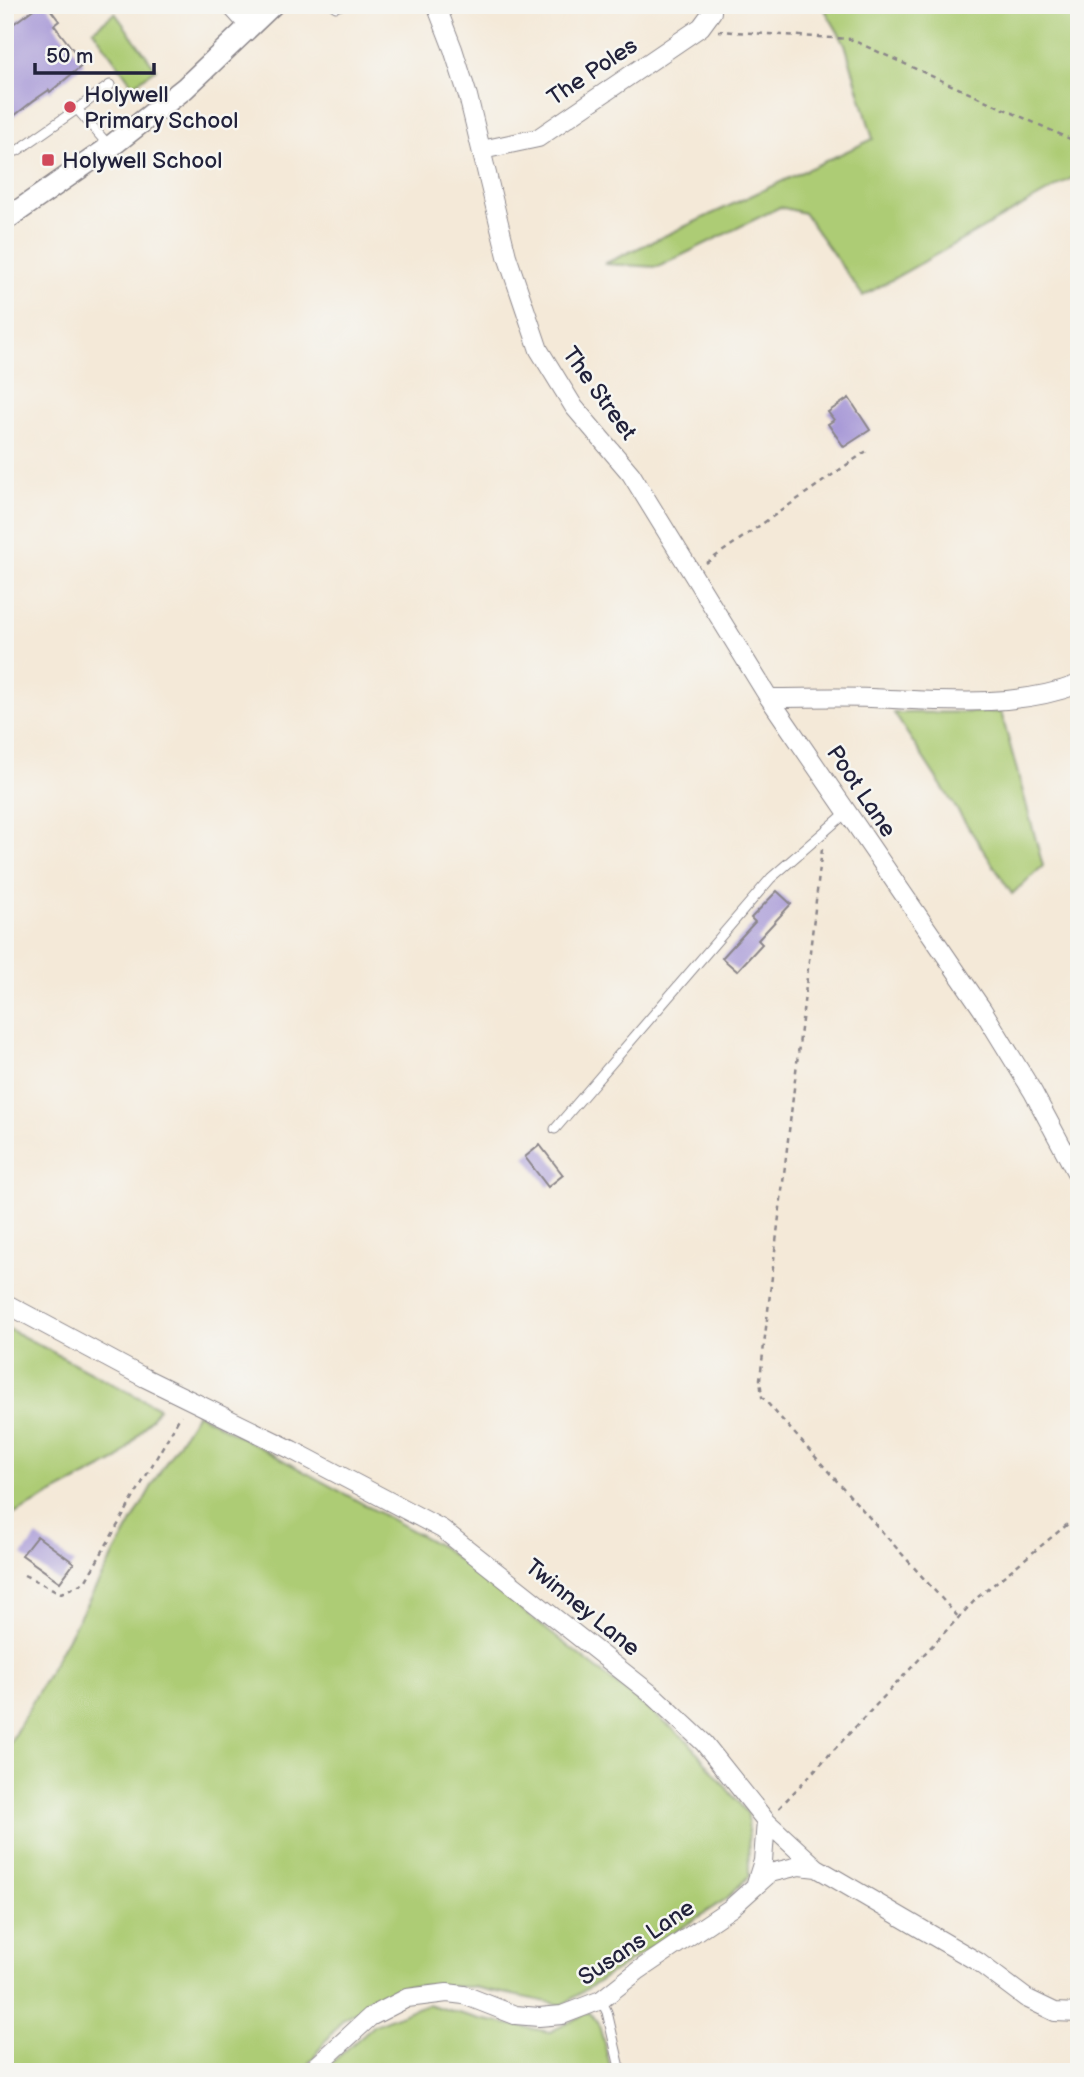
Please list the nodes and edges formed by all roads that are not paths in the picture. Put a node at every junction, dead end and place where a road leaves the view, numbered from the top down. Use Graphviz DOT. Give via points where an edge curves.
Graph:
graph roads {
  1 [pos="230,5"];
  2 [pos="272,5"];
  3 [pos="333,5"];
  4 [pos="341,5"];
  5 [pos="436,5"];
  6 [pos="712,5"];
  7 [pos="250,27"];
  8 [pos="110,85"];
  9 [pos="77,109"];
  10 [pos="110,147"];
  11 [pos="482,150"];
  12 [pos="17,151"];
  13 [pos="5,220"];
  14 [pos="1079,684"];
  15 [pos="769,698"];
  16 [pos="847,812"];
  17 [pos="555,1129"];
  18 [pos="1079,1178"];
  19 [pos="5,1303"];
  20 [pos="766,1821"];
  21 [pos="817,1868"];
  22 [pos="756,1884"];
  23 [pos="601,2000"];
  24 [pos="1079,2013"];
  25 [pos="310,2072"];
  26 [pos="621,2072"];
  1 -- 7 [label="street"];
  2 -- 7 [label="street"];
  3 -- 4 [label="lane"];
  5 -- 11 [label="street, The Street"];
  6 -- 11 [label="street, The Poles" via="701,27 538,138"];
  7 -- 10 [label="street" via="185,88"];
  8 -- 9 [label="lane"];
  9 -- 10 [label="lane"];
  9 -- 12 [label="lane"];
  10 -- 13 [label="street"];
  11 -- 15 [label="street, The Street" via="507,256 539,350 574,407 631,474"];
  14 -- 15 [label="street" via="1020,698 973,702"];
  15 -- 16 [label="street, Poot Lane"];
  16 -- 17 [label="lane" via="771,878"];
  16 -- 18 [label="street, Poot Lane" via="982,1009 1034,1092"];
  19 -- 20 [label="street, Twinney Lane" via="442,1529 655,1698 704,1743"];
  20 -- 21 [label="street, Twinney Lane"];
  20 -- 22 [label="street"];
  21 -- 22 [label="street, Susans Lane" via="799,1866 770,1873"];
  21 -- 24 [label="street, Twinney Lane" via="978,1962 1026,1998 1055,2012"];
  22 -- 23 [label="street, Susans Lane" via="731,1908"];
  23 -- 25 [label="street, Susans Lane" via="562,2015 539,2017 515,2015 447,1993 407,1998 370,2017"];
  23 -- 26 [label="lane"];
}
